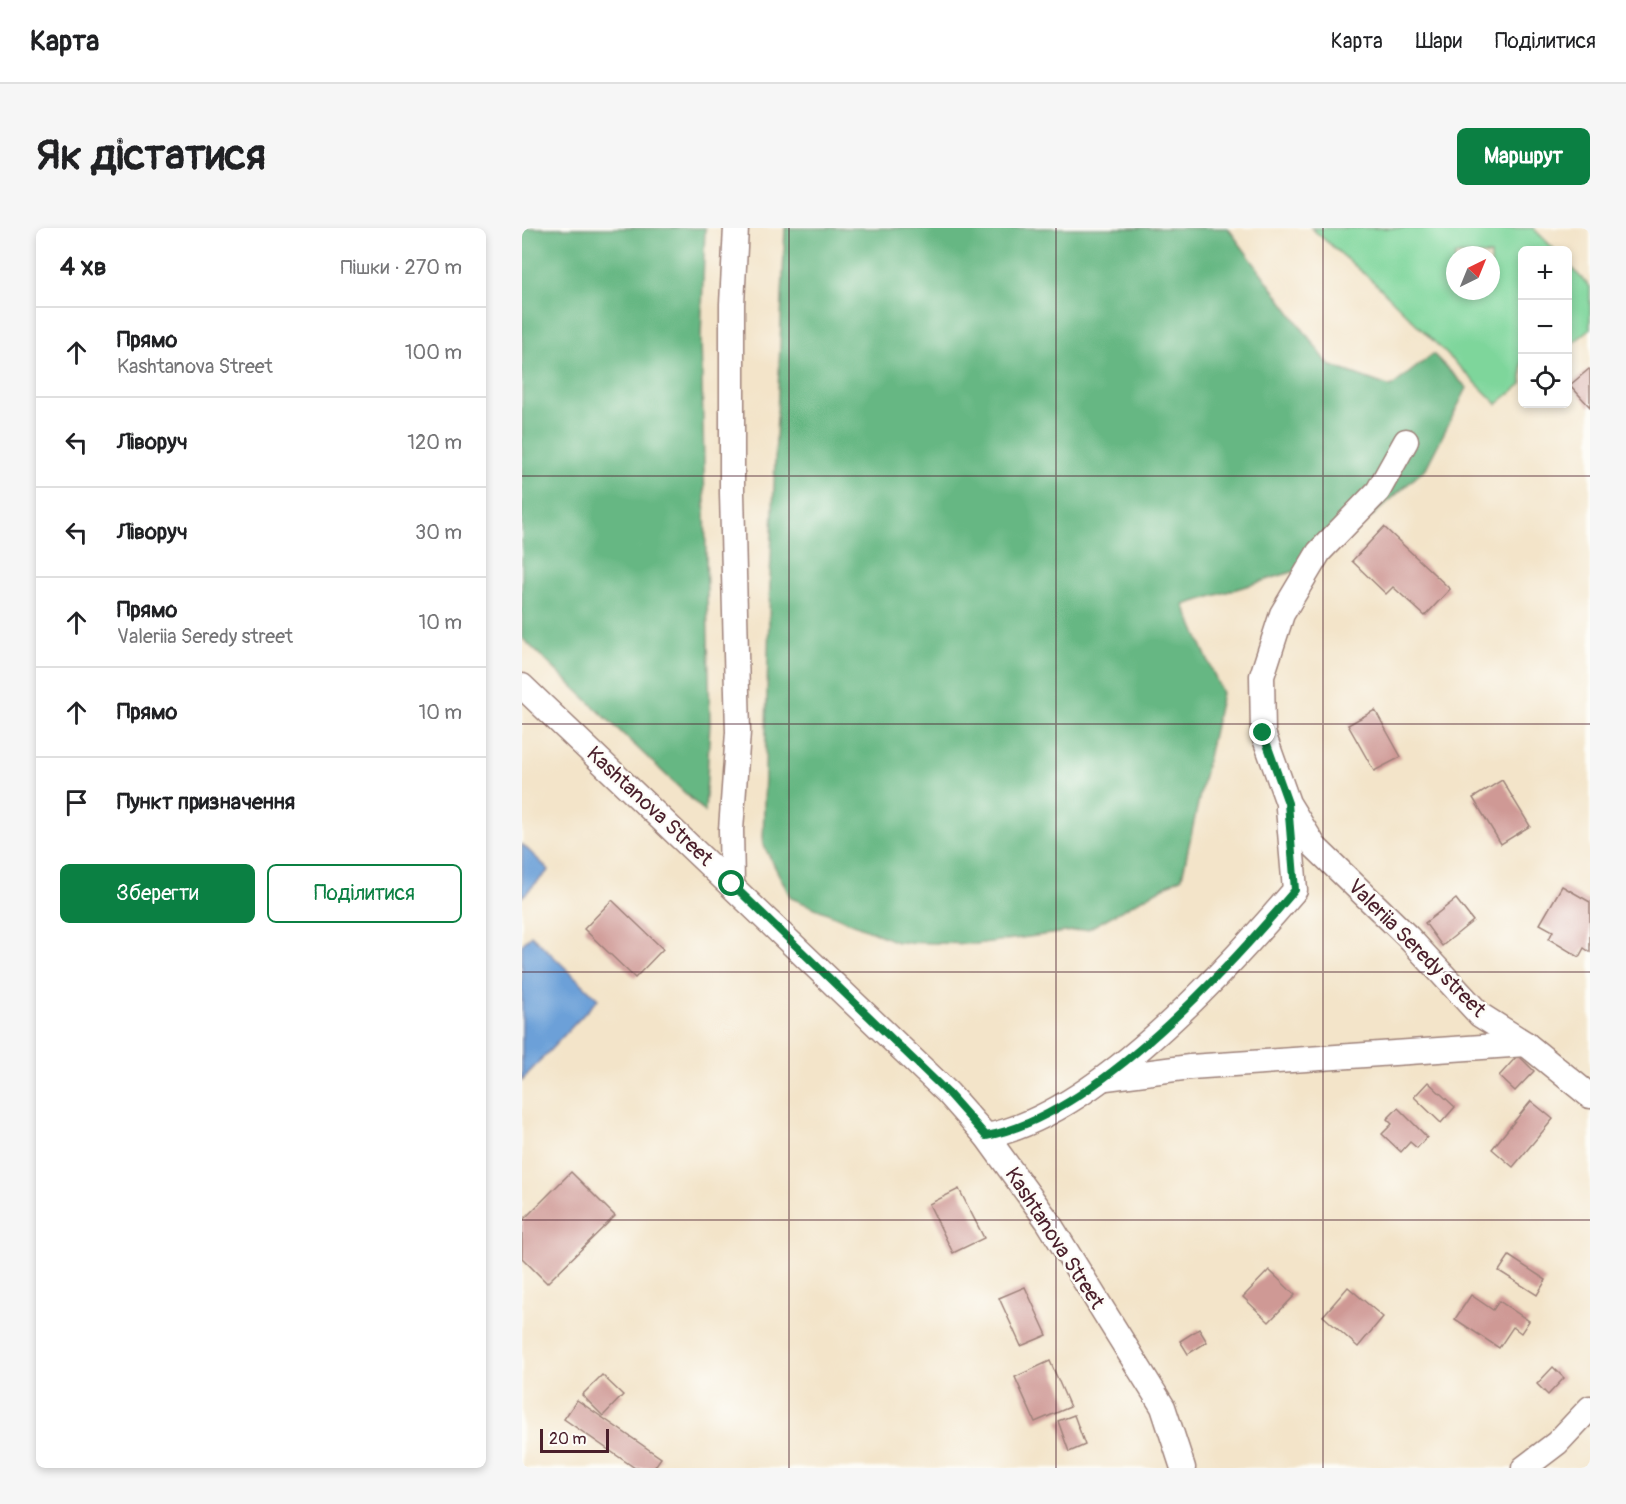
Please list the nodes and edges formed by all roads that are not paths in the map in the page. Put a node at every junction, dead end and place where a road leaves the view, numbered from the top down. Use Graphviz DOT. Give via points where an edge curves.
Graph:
graph roads {
  1 [pos="736,228"];
  2 [pos="1406,441"];
  3 [pos="522,686"];
  4 [pos="1288,803"];
  5 [pos="732,884"];
  6 [pos="1526,1044"];
  7 [pos="1106,1078"];
  8 [pos="1590,1096"];
  9 [pos="986,1136"];
  10 [pos="1590,1408"];
  11 [pos="1183,1468"];
  12 [pos="1524,1468"];
  1 -- 5 [label="street" via="732,493 738,732 731,830"];
  2 -- 4 [label="street, Valeriia Seredy street" via="1378,491 1319,552 1282,614 1262,676 1263,733"];
  3 -- 5 [label="street, Kashtanova Street"];
  4 -- 6 [label="street, Valeriia Seredy street" via="1316,847 1480,1015"];
  4 -- 7 [label="street" via="1295,890 1210,983"];
  5 -- 9 [label="street, Kashtanova Street" via="948,1093"];
  6 -- 7 [label="street" via="1190,1067"];
  6 -- 8 [label="street, Valeriia Seredy street"];
  7 -- 9 [label="street" via="1011,1132"];
  9 -- 11 [label="street, Kashtanova Street" via="1047,1220 1163,1407"];
  10 -- 12 [label="street" via="1557,1443"];
}
